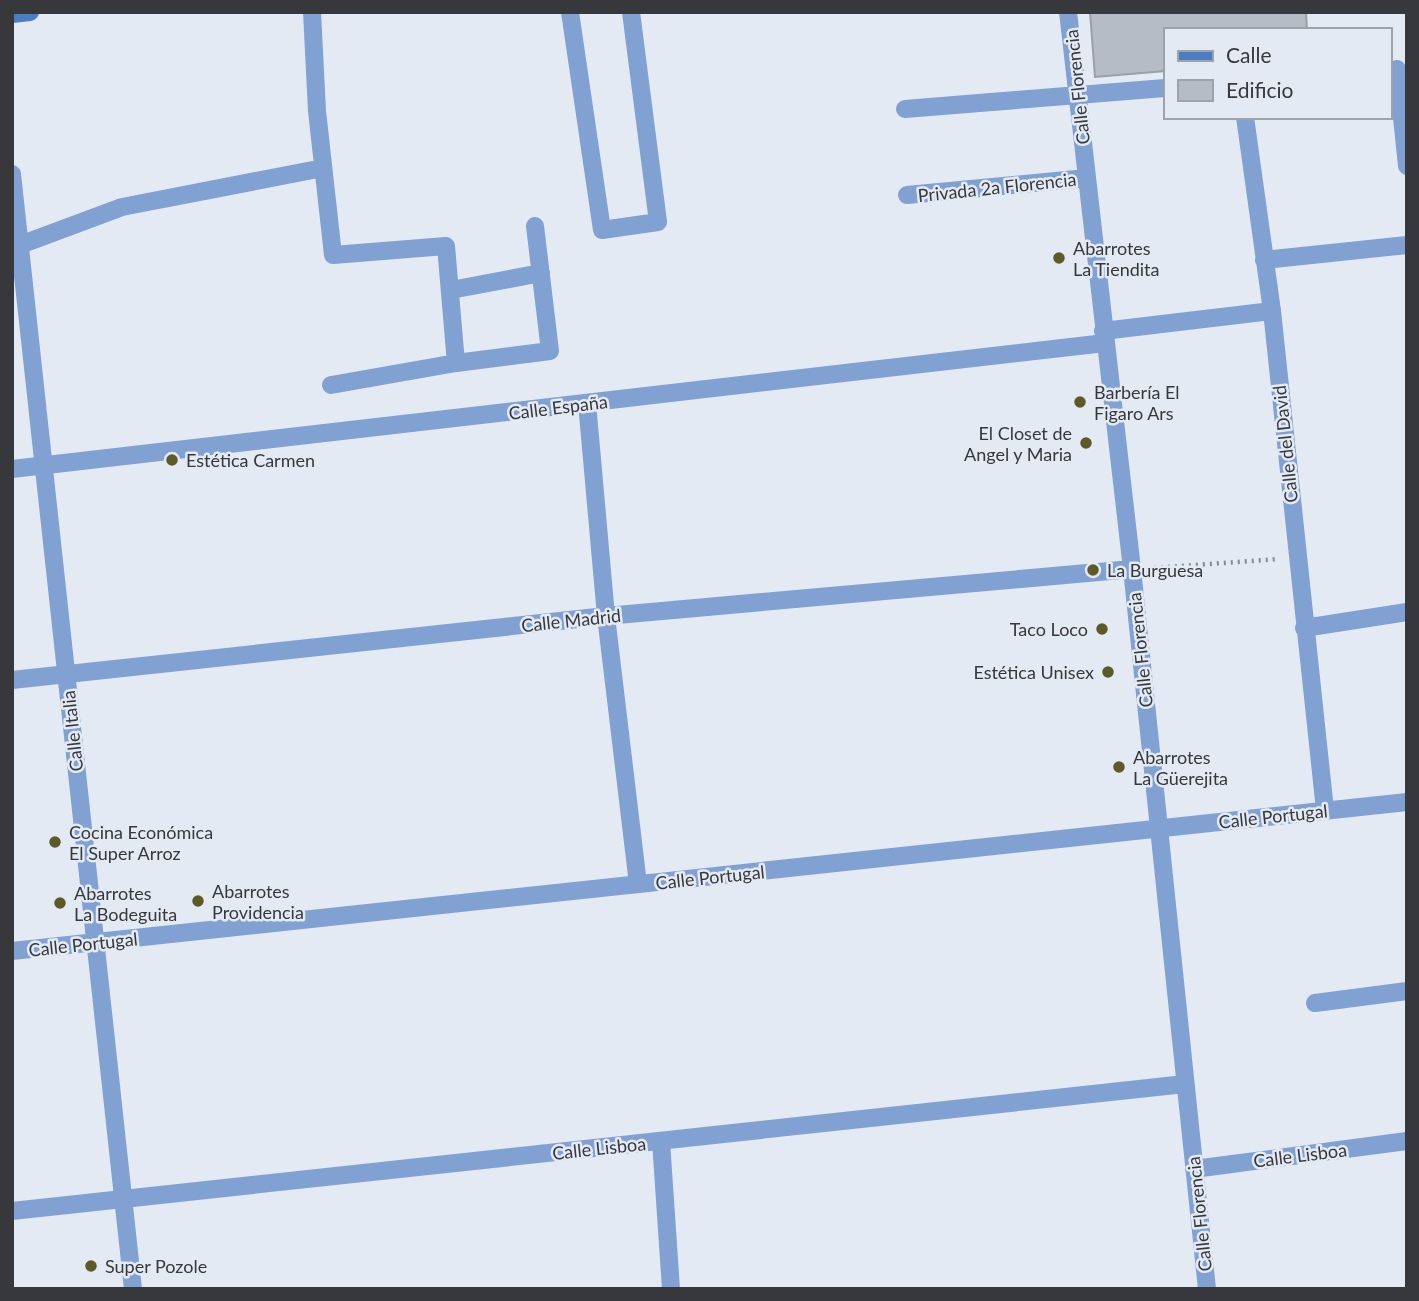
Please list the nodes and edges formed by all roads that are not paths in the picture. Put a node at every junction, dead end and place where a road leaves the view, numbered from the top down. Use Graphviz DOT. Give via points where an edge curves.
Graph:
graph roads {
  1 [pos="30,12"];
  2 [pos="312,12"];
  3 [pos="570,12"];
  4 [pos="631,12"];
  5 [pos="1069,12"];
  6 [pos="12,14"];
  7 [pos="1398,69"];
  8 [pos="1164,88"];
  9 [pos="1077,95"];
  10 [pos="905,109"];
  11 [pos="1245,119"];
  12 [pos="1407,166"];
  13 [pos="323,168"];
  14 [pos="12,174"];
  15 [pos="1087,178"];
  16 [pos="13,193"];
  17 [pos="907,195"];
  18 [pos="536,226"];
  19 [pos="20,245"];
  20 [pos="1407,245"];
  21 [pos="1264,260"];
  22 [pos="541,273"];
  23 [pos="451,290"];
  24 [pos="19,292"];
  25 [pos="1272,311"];
  26 [pos="1104,337"];
  27 [pos="456,362"];
  28 [pos="331,384"];
  29 [pos="587,403"];
  30 [pos="44,466"];
  31 [pos="12,469"];
  32 [pos="1132,569"];
  33 [pos="1407,612"];
  34 [pos="606,616"];
  35 [pos="1304,628"];
  36 [pos="66,674"];
  37 [pos="12,680"];
  38 [pos="1407,802"];
  39 [pos="1325,810"];
  40 [pos="1157,829"];
  41 [pos="638,884"];
  42 [pos="95,943"];
  43 [pos="12,951"];
  44 [pos="1407,992"];
  45 [pos="1315,1003"];
  46 [pos="1185,1084"];
  47 [pos="661,1141"];
  48 [pos="1407,1141"];
  49 [pos="1194,1169"];
  50 [pos="123,1199"];
  51 [pos="12,1211"];
  52 [pos="133,1289"];
  53 [pos="671,1289"];
  54 [pos="1207,1289"];
  1 -- 6 [label="main road"];
  2 -- 13 [label="street"];
  3 -- 4 [label="street" via="602,230 658,222"];
  5 -- 9 [label="street, Calle Florencia"];
  7 -- 12 [label="street"];
  8 -- 9 [label="street"];
  9 -- 10 [label="street"];
  9 -- 15 [label="street, Calle Florencia"];
  11 -- 21 [label="street, Calle del David"];
  13 -- 19 [label="street" via="122,207"];
  13 -- 23 [label="street" via="333,255 446,246"];
  14 -- 16 [label="street, Calle Italia"];
  15 -- 17 [label="street, Privada 2a Florencia"];
  15 -- 26 [label="street, Calle Florencia"];
  16 -- 19 [label="street, Calle Italia"];
  18 -- 22 [label="street"];
  19 -- 24 [label="street, Calle Italia"];
  20 -- 21 [label="street"];
  21 -- 25 [label="street, Calle del David"];
  22 -- 23 [label="street"];
  22 -- 27 [label="street" via="550,351"];
  23 -- 27 [label="street"];
  24 -- 30 [label="street, Calle Italia"];
  25 -- 26 [label="street, Calle España"];
  25 -- 35 [label="street, Calle del David"];
  26 -- 29 [label="street, Calle España"];
  26 -- 32 [label="street, Calle Florencia"];
  27 -- 28 [label="street"];
  29 -- 30 [label="street, Calle España"];
  29 -- 34 [label="street"];
  30 -- 31 [label="street, Calle España"];
  30 -- 36 [label="street, Calle Italia"];
  32 -- 34 [label="street, Calle Madrid"];
  32 -- 40 [label="street, Calle Florencia"];
  33 -- 35 [label="street"];
  34 -- 36 [label="street, Calle Madrid"];
  34 -- 41 [label="street"];
  35 -- 39 [label="street, Calle del David"];
  36 -- 37 [label="street, Calle Madrid"];
  36 -- 42 [label="street, Calle Italia"];
  38 -- 39 [label="street, Calle Portugal"];
  39 -- 40 [label="street, Calle Portugal"];
  40 -- 41 [label="street, Calle Portugal"];
  40 -- 46 [label="street, Calle Florencia"];
  41 -- 42 [label="street, Calle Portugal"];
  42 -- 43 [label="street, Calle Portugal"];
  42 -- 50 [label="street, Calle Italia"];
  44 -- 45 [label="street"];
  46 -- 47 [label="street, Calle Lisboa"];
  46 -- 49 [label="street, Calle Florencia"];
  47 -- 50 [label="street, Calle Lisboa"];
  47 -- 53 [label="street"];
  48 -- 49 [label="street, Calle Lisboa"];
  49 -- 54 [label="street, Calle Florencia"];
  50 -- 51 [label="street, Calle Lisboa"];
  50 -- 52 [label="street, Calle Italia"];
}
